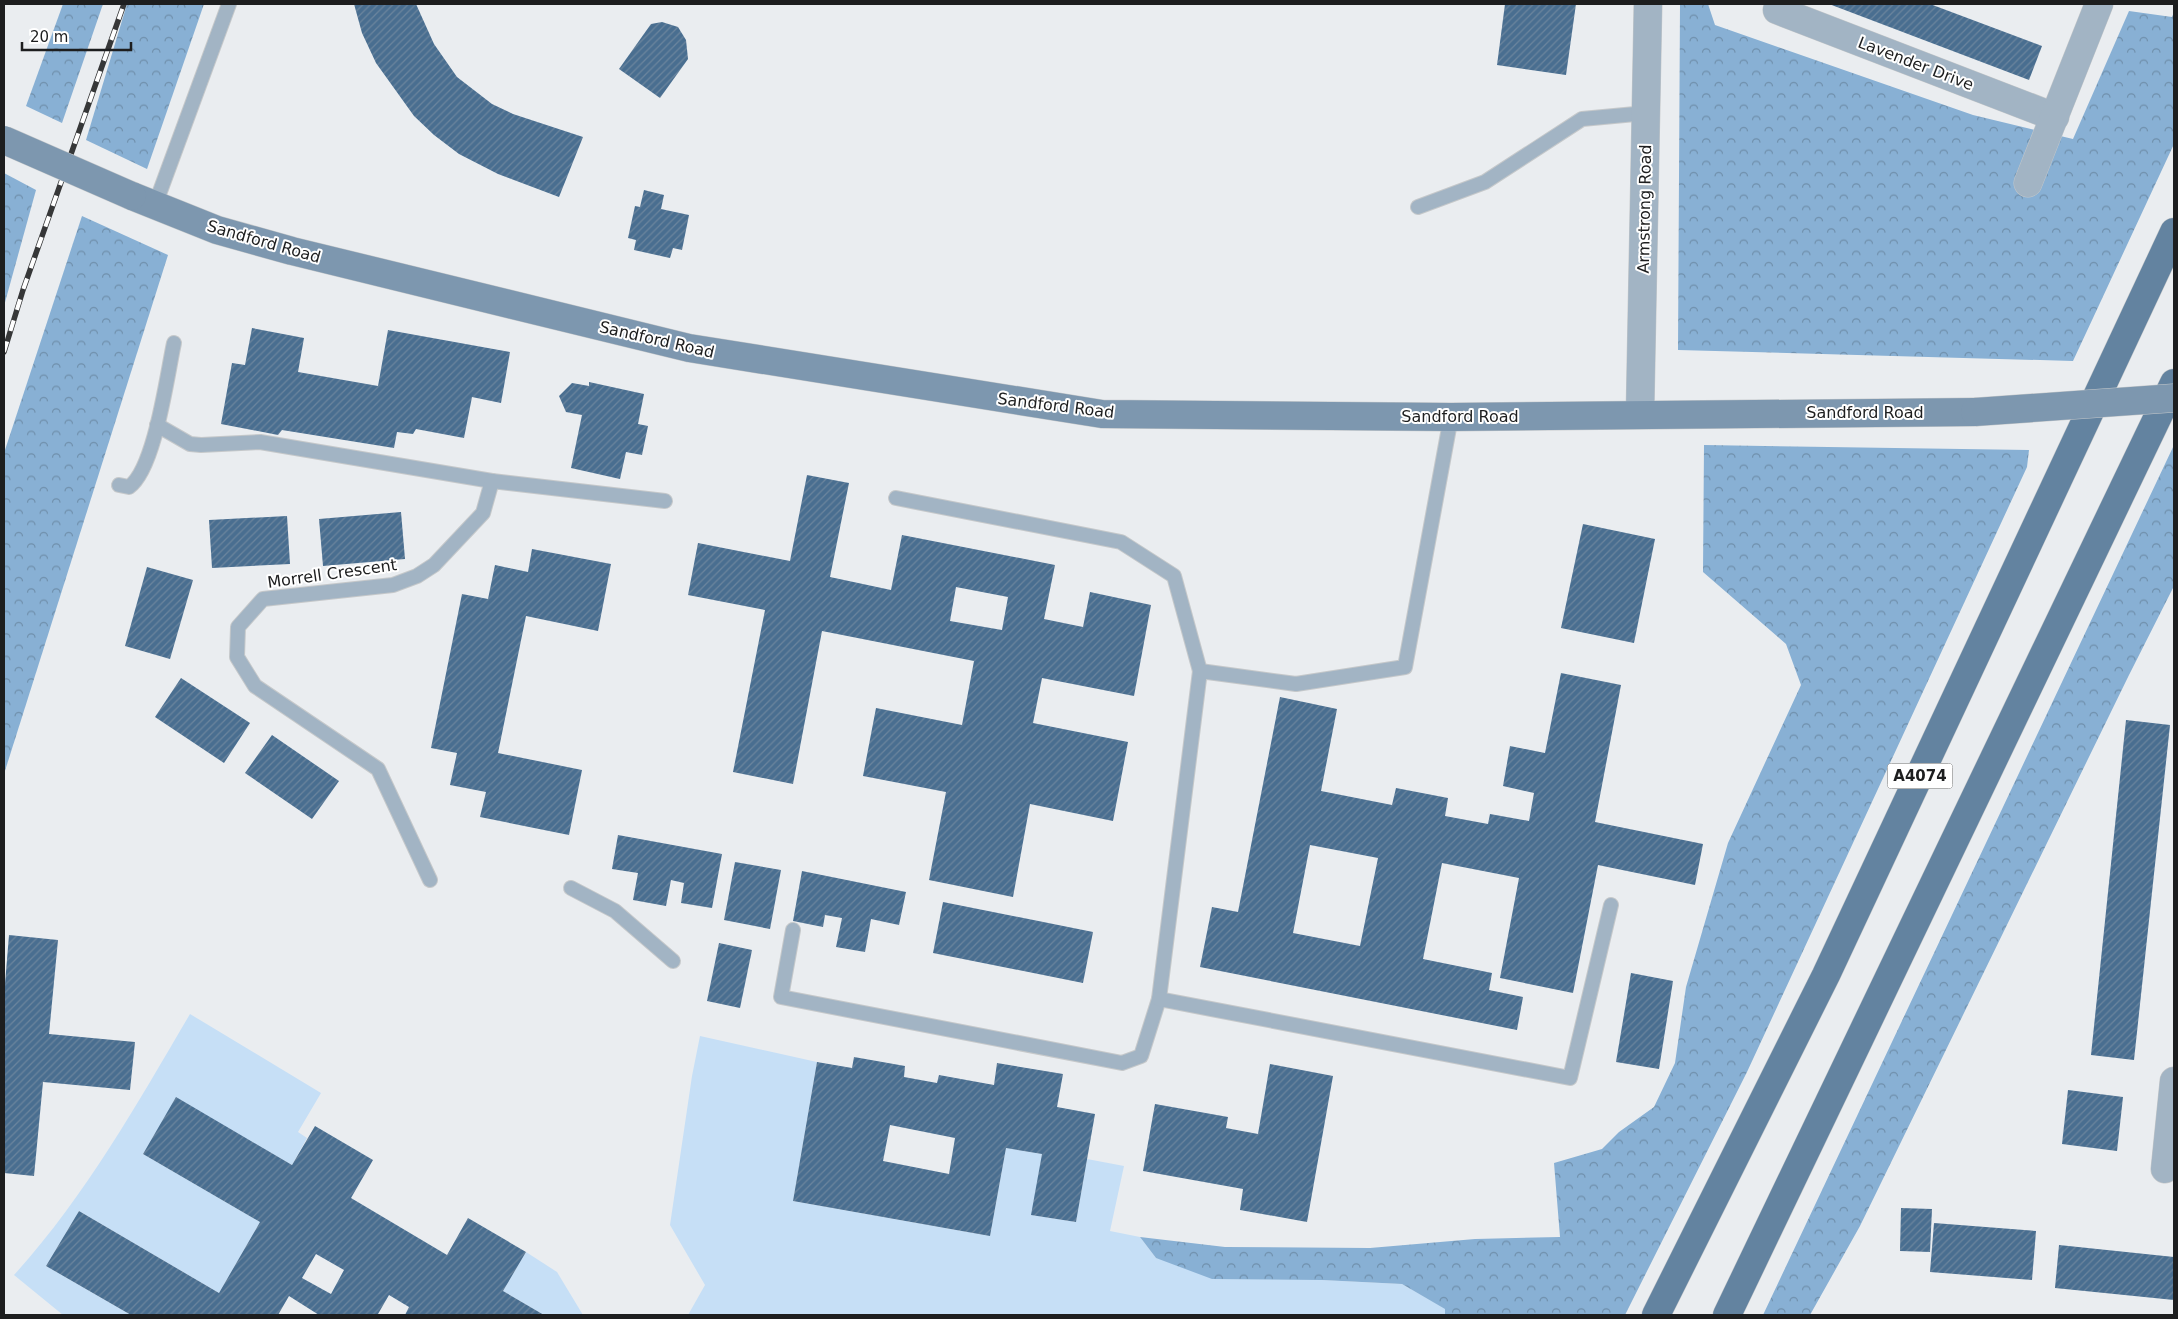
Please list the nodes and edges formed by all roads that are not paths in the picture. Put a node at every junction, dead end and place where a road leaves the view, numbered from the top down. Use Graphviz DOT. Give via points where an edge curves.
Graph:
graph roads {
  1 [pos="229,4"];
  2 [pos="1648,4"];
  3 [pos="2100,4"];
  4 [pos="1776,10"];
  5 [pos="1646,113"];
  6 [pos="2055,116"];
  7 [pos="4,140"];
  8 [pos="2028,183"];
  9 [pos="144,200"];
  10 [pos="1418,207"];
  11 [pos="2174,232"];
  12 [pos="174,343"];
  13 [pos="2174,383"];
  14 [pos="2174,398"];
  15 [pos="1640,414"];
  16 [pos="1451,417"];
  17 [pos="157,425"];
  18 [pos="492,480"];
  19 [pos="119,485"];
  20 [pos="896,498"];
  21 [pos="665,501"];
  22 [pos="1200,671"];
  23 [pos="430,880"];
  24 [pos="571,888"];
  25 [pos="1612,905"];
  26 [pos="793,930"];
  27 [pos="673,961"];
  28 [pos="1158,999"];
  29 [pos="2174,1081"];
  30 [pos="2165,1169"];
  31 [pos="1656,1315"];
  32 [pos="1727,1315"];
  1 -- 9 [label="lane"];
  2 -- 5 [label="street, Armstrong Road"];
  3 -- 6 [label="street"];
  4 -- 6 [label="street, Lavender Drive"];
  5 -- 10 [label="lane" via="1582,119 1485,182"];
  5 -- 15 [label="street, Armstrong Road"];
  6 -- 8 [label="street"];
  7 -- 9 [label="street, Sandford Road, bridge"];
  9 -- 16 [label="street, Sandford Road" via="217,230 292,251 689,348 767,362 1102,414"];
  11 -- 31 [label="main road, A4074" via="1826,975"];
  12 -- 17 [label="lane"];
  13 -- 32 [label="main road"];
  14 -- 15 [label="street, Sandford Road, bridge" via="1975,412"];
  15 -- 16 [label="street, Sandford Road"];
  16 -- 22 [label="lane" via="1405,667 1296,684"];
  17 -- 18 [label="lane" via="190,444 260,442"];
  17 -- 19 [label="lane" via="136,482 129,487"];
  18 -- 21 [label="lane"];
  18 -- 23 [label="lane, Morrell Crescent" via="483,513 434,564 417,576 393,585 263,599 238,627 237,657 255,686 378,769"];
  20 -- 22 [label="lane" via="1121,542 1174,576"];
  22 -- 28 [label="lane"];
  24 -- 27 [label="lane" via="615,910"];
  25 -- 28 [label="lane" via="1570,1078"];
  26 -- 28 [label="lane" via="781,997 1122,1063 1141,1056"];
  29 -- 30 [label="street"];
}
